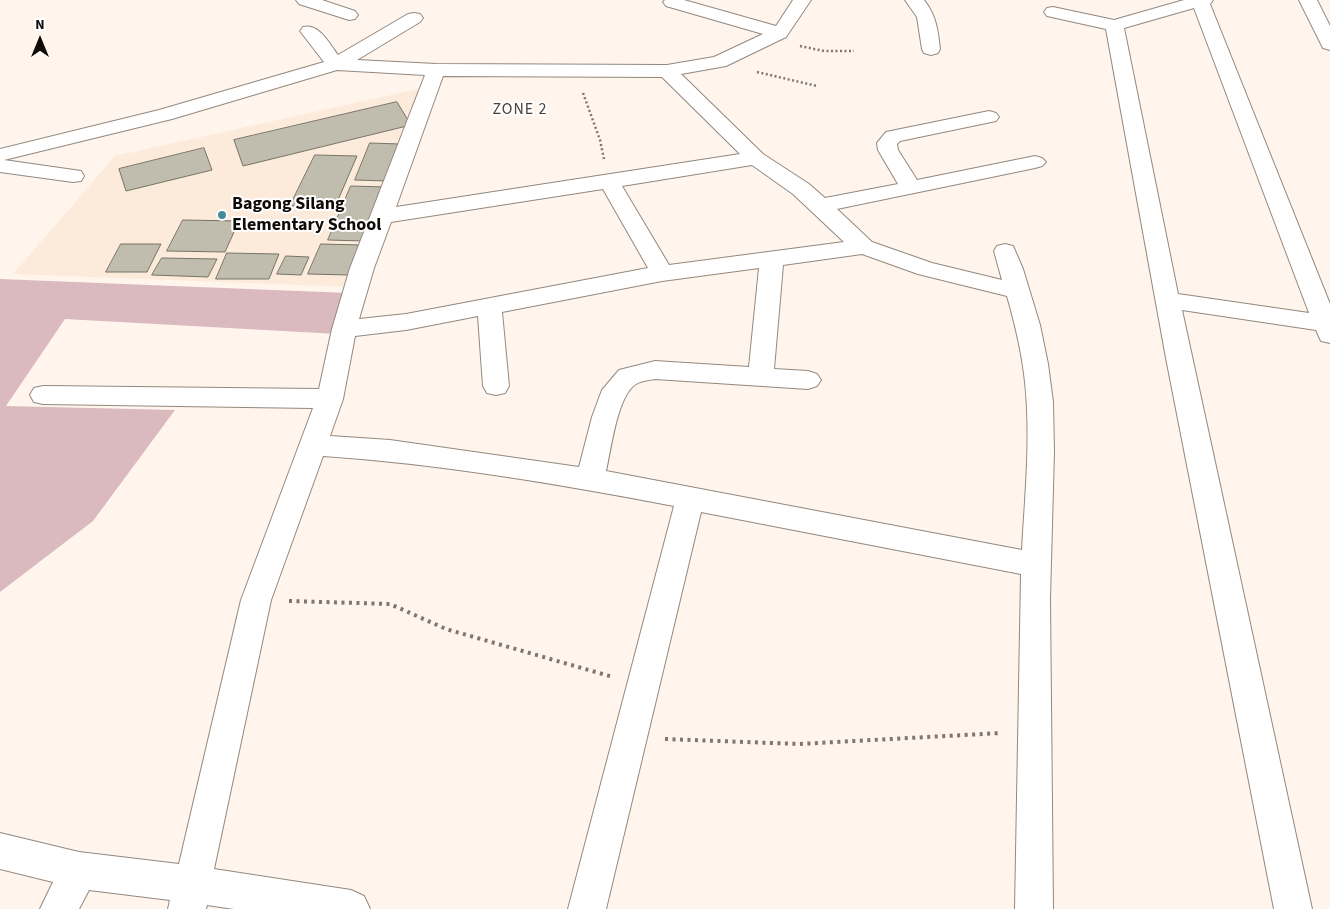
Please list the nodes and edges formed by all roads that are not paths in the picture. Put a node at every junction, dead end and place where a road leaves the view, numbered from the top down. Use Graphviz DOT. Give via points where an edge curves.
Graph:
graph roads {
  1 [pos="306,0"];
  2 [pos="802,0"];
  3 [pos="914,0"];
  4 [pos="1202,0"];
  5 [pos="1308,0"];
  6 [pos="672,2"];
  7 [pos="1053,12"];
  8 [pos="349,15"];
  9 [pos="414,18"];
  10 [pos="1114,26"];
  11 [pos="309,31"];
  12 [pos="777,35"];
  13 [pos="1330,44"];
  14 [pos="931,49"];
  15 [pos="336,64"];
  16 [pos="436,70"];
  17 [pos="666,71"];
  18 [pos="989,117"];
  19 [pos="0,155"];
  20 [pos="756,158"];
  21 [pos="1035,162"];
  22 [pos="0,166"];
  23 [pos="73,176"];
  24 [pos="609,181"];
  25 [pos="911,187"];
  26 [pos="822,206"];
  27 [pos="382,216"];
  28 [pos="864,248"];
  29 [pos="1005,251"];
  30 [pos="772,259"];
  31 [pos="662,273"];
  32 [pos="1018,290"];
  33 [pos="1168,300"];
  34 [pos="489,307"];
  35 [pos="1329,327"];
  36 [pos="344,329"];
  37 [pos="761,376"];
  38 [pos="808,380"];
  39 [pos="496,386"];
  40 [pos="43,395"];
  41 [pos="330,399"];
  42 [pos="314,445"];
  43 [pos="590,479"];
  44 [pos="690,499"];
  45 [pos="1036,565"];
  46 [pos="0,850"];
  47 [pos="79,870"];
  48 [pos="191,896"];
  49 [pos="58,909"];
  50 [pos="351,909"];
  51 [pos="587,909"];
  52 [pos="1034,909"];
  53 [pos="1293,909"];
  1 -- 8 [label="street"];
  2 -- 12 [label="street"];
  3 -- 14 [label="street" via="927,18"];
  4 -- 10 [label="street"];
  4 -- 35 [label="street"];
  5 -- 13 [label="street"];
  6 -- 12 [label="street"];
  7 -- 10 [label="street"];
  9 -- 15 [label="street"];
  10 -- 33 [label="street"];
  11 -- 15 [label="street"];
  12 -- 17 [label="street" via="719,62"];
  15 -- 16 [label="street"];
  15 -- 19 [label="street" via="165,116"];
  16 -- 17 [label="street"];
  16 -- 27 [label="street"];
  17 -- 20 [label="street"];
  18 -- 25 [label="street" via="893,136 887,143 888,150"];
  20 -- 24 [label="street"];
  20 -- 26 [label="street"];
  21 -- 25 [label="street"];
  22 -- 23 [label="street"];
  24 -- 27 [label="street"];
  24 -- 31 [label="street"];
  25 -- 26 [label="street"];
  26 -- 28 [label="street"];
  27 -- 36 [label="street"];
  28 -- 30 [label="street"];
  28 -- 32 [label="street" via="926,269"];
  29 -- 32 [label="street"];
  30 -- 31 [label="street"];
  30 -- 37 [label="street"];
  31 -- 34 [label="street"];
  32 -- 45 [label="street" via="1040,401 1041,487"];
  33 -- 35 [label="street"];
  33 -- 53 [label="street"];
  34 -- 36 [label="street"];
  34 -- 39 [label="street"];
  36 -- 41 [label="street"];
  37 -- 38 [label="street"];
  37 -- 43 [label="street" via="655,370 628,376 615,390 605,417"];
  40 -- 41 [label="street"];
  41 -- 42 [label="street"];
  42 -- 43 [label="street" via="390,450"];
  42 -- 48 [label="street" via="256,600"];
  43 -- 44 [label="street"];
  44 -- 45 [label="street"];
  44 -- 51 [label="street"];
  45 -- 52 [label="street"];
  46 -- 47 [label="street"];
  47 -- 48 [label="street"];
  47 -- 49 [label="street"];
  48 -- 50 [label="street"];
}
